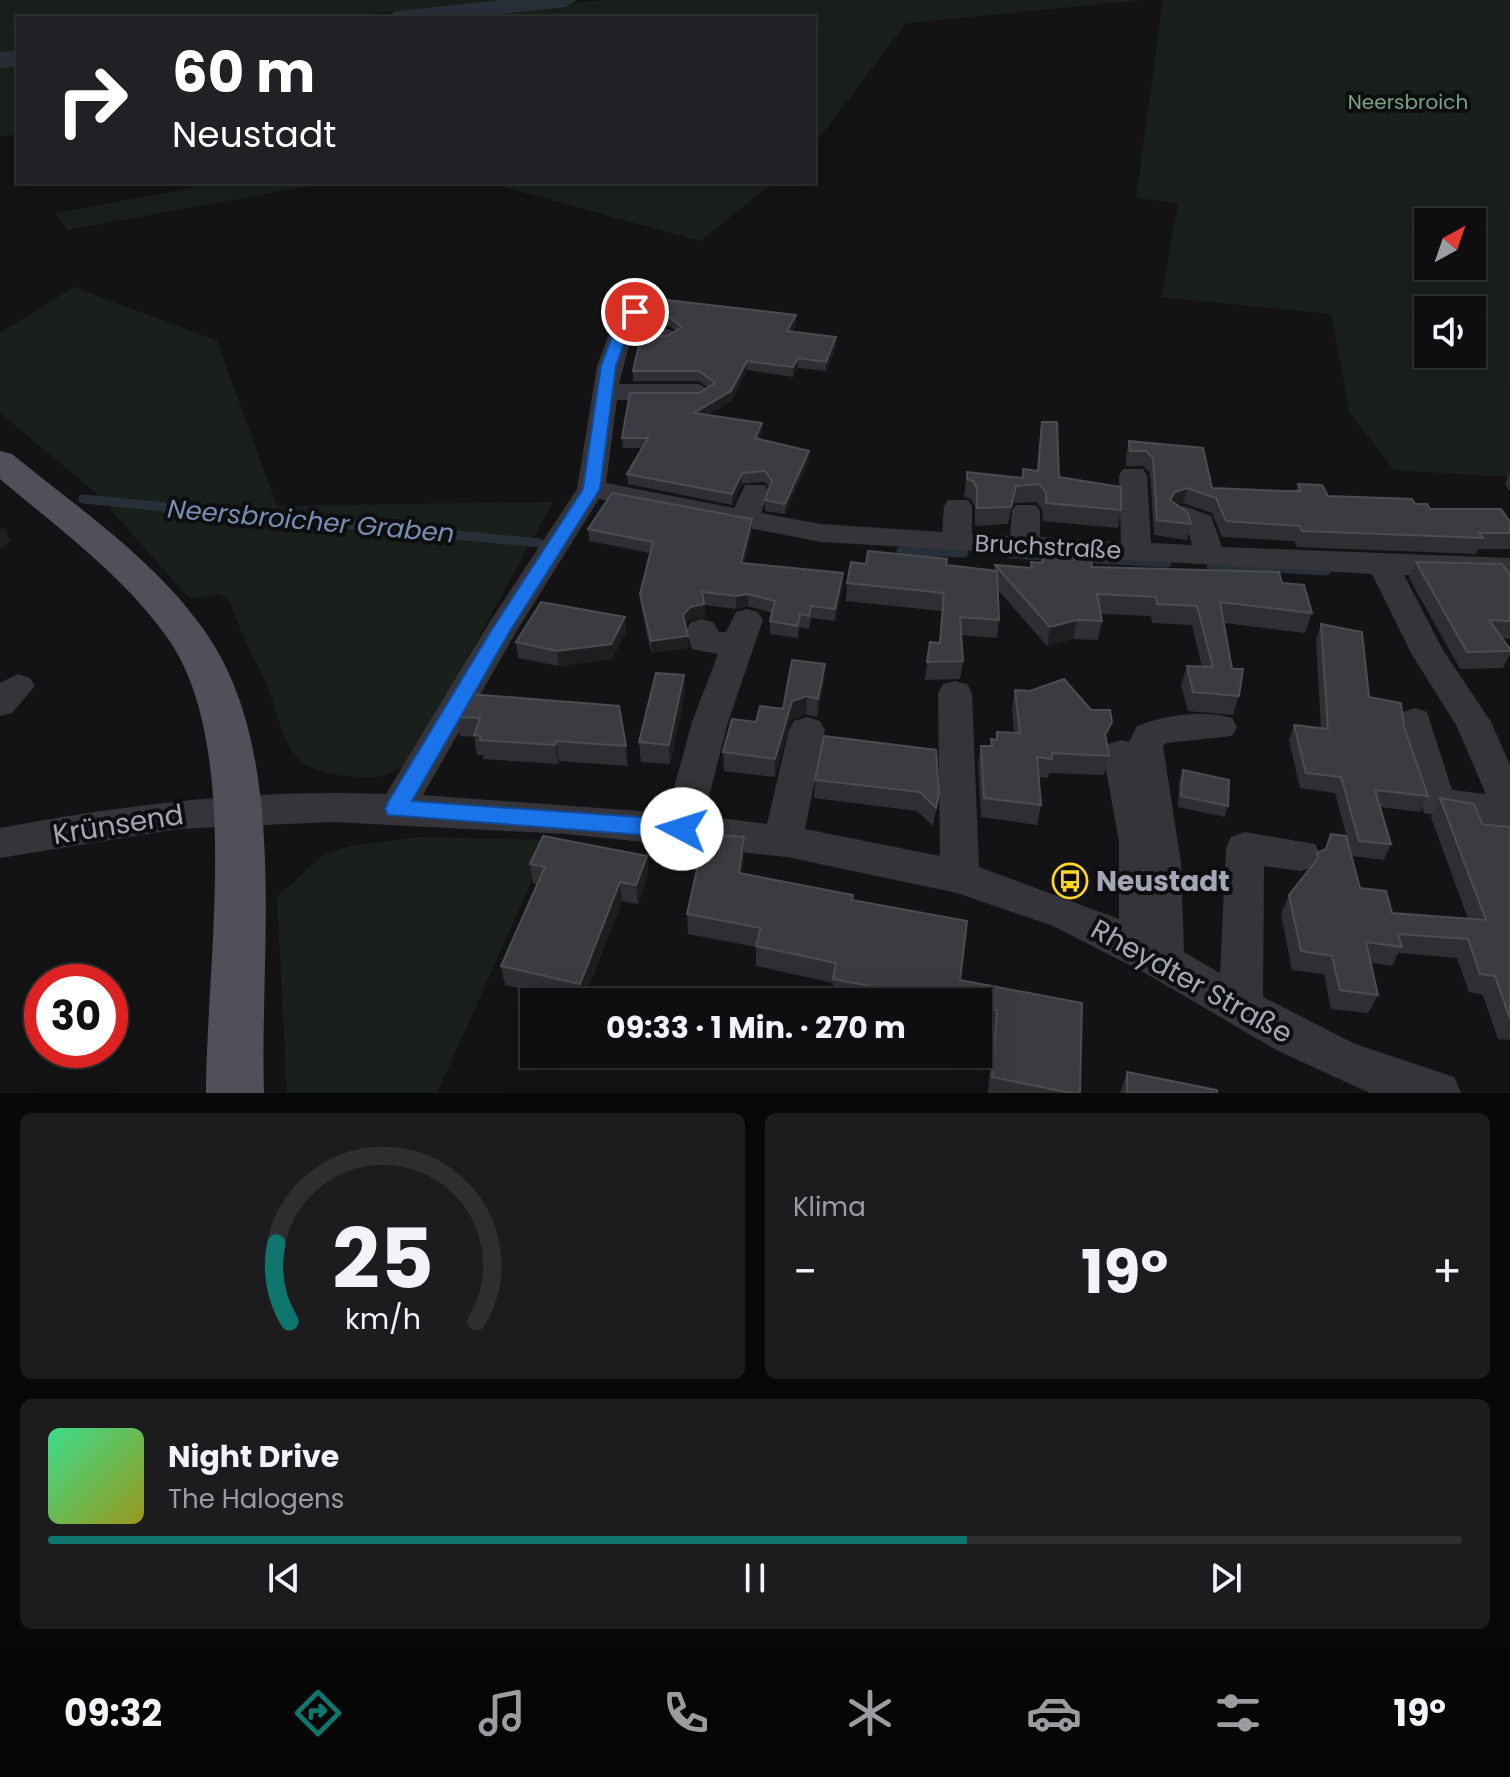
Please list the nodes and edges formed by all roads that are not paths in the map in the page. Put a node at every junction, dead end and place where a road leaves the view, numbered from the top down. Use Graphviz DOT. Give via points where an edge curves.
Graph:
graph roads {
  1 [pos="646,299"];
  2 [pos="620,335"];
  3 [pos="668,336"];
  4 [pos="604,392"];
  5 [pos="699,392"];
  6 [pos="0,461"];
  7 [pos="1133,475"];
  8 [pos="591,489"];
  9 [pos="958,506"];
  10 [pos="1026,511"];
  11 [pos="1184,515"];
  12 [pos="957,542"];
  13 [pos="1025,546"];
  14 [pos="1136,552"];
  15 [pos="1209,556"];
  16 [pos="1383,565"];
  17 [pos="1510,568"];
  18 [pos="702,630"];
  19 [pos="955,693"];
  20 [pos="1415,721"];
  21 [pos="1219,727"];
  22 [pos="807,730"];
  23 [pos="1121,753"];
  24 [pos="236,809"];
  25 [pos="396,809"];
  26 [pos="1510,810"];
  27 [pos="682,829"];
  28 [pos="783,840"];
  29 [pos="0,843"];
  30 [pos="1301,855"];
  31 [pos="960,877"];
  32 [pos="1152,955"];
  33 [pos="1241,1006"];
  34 [pos="232,1018"];
  35 [pos="1358,1081"];
  36 [pos="217,1093"];
  37 [pos="235,1093"];
  38 [pos="1438,1093"];
  1 -- 2 [label="street"];
  2 -- 3 [label="street"];
  2 -- 4 [label="street"];
  4 -- 5 [label="street"];
  4 -- 8 [label="street"];
  6 -- 24 [label="main road" via="135,579 190,639 224,712"];
  7 -- 14 [label="street"];
  8 -- 12 [label="street, Bruchstraße" via="750,505 821,533"];
  8 -- 25 [label="street" via="493,642"];
  9 -- 12 [label="street"];
  10 -- 13 [label="street"];
  11 -- 15 [label="street" via="1201,522"];
  12 -- 13 [label="street, Bruchstraße"];
  13 -- 14 [label="street, Bruchstraße"];
  14 -- 15 [label="street, Bruchstraße"];
  15 -- 16 [label="street, Bruchstraße"];
  16 -- 17 [label="street, Bruchstraße"];
  16 -- 26 [label="street" via="1428,653 1473,722"];
  18 -- 27 [label="street" via="704,641 743,633 710,722"];
  19 -- 31 [label="street"];
  20 -- 26 [label="street" via="1437,803"];
  21 -- 32 [label="street" via="1156,732 1145,746 1161,863"];
  22 -- 28 [label="street"];
  23 -- 32 [label="street"];
  24 -- 25 [label="street, Rheydter Straße"];
  24 -- 29 [label="street, Krünsend"];
  24 -- 34 [label="main road"];
  25 -- 27 [label="street, Rheydter Straße"];
  27 -- 28 [label="street, Rheydter Straße"];
  28 -- 31 [label="street, Rheydter Straße"];
  30 -- 33 [label="street" via="1245,848"];
  31 -- 32 [label="street, Rheydter Straße" via="1067,914"];
  32 -- 33 [label="street, Rheydter Straße"];
  33 -- 35 [label="street, Rheydter Straße"];
  34 -- 36 [label="main road"];
  34 -- 37 [label="main road"];
  35 -- 38 [label="street, Rheydter Straße"];
}
